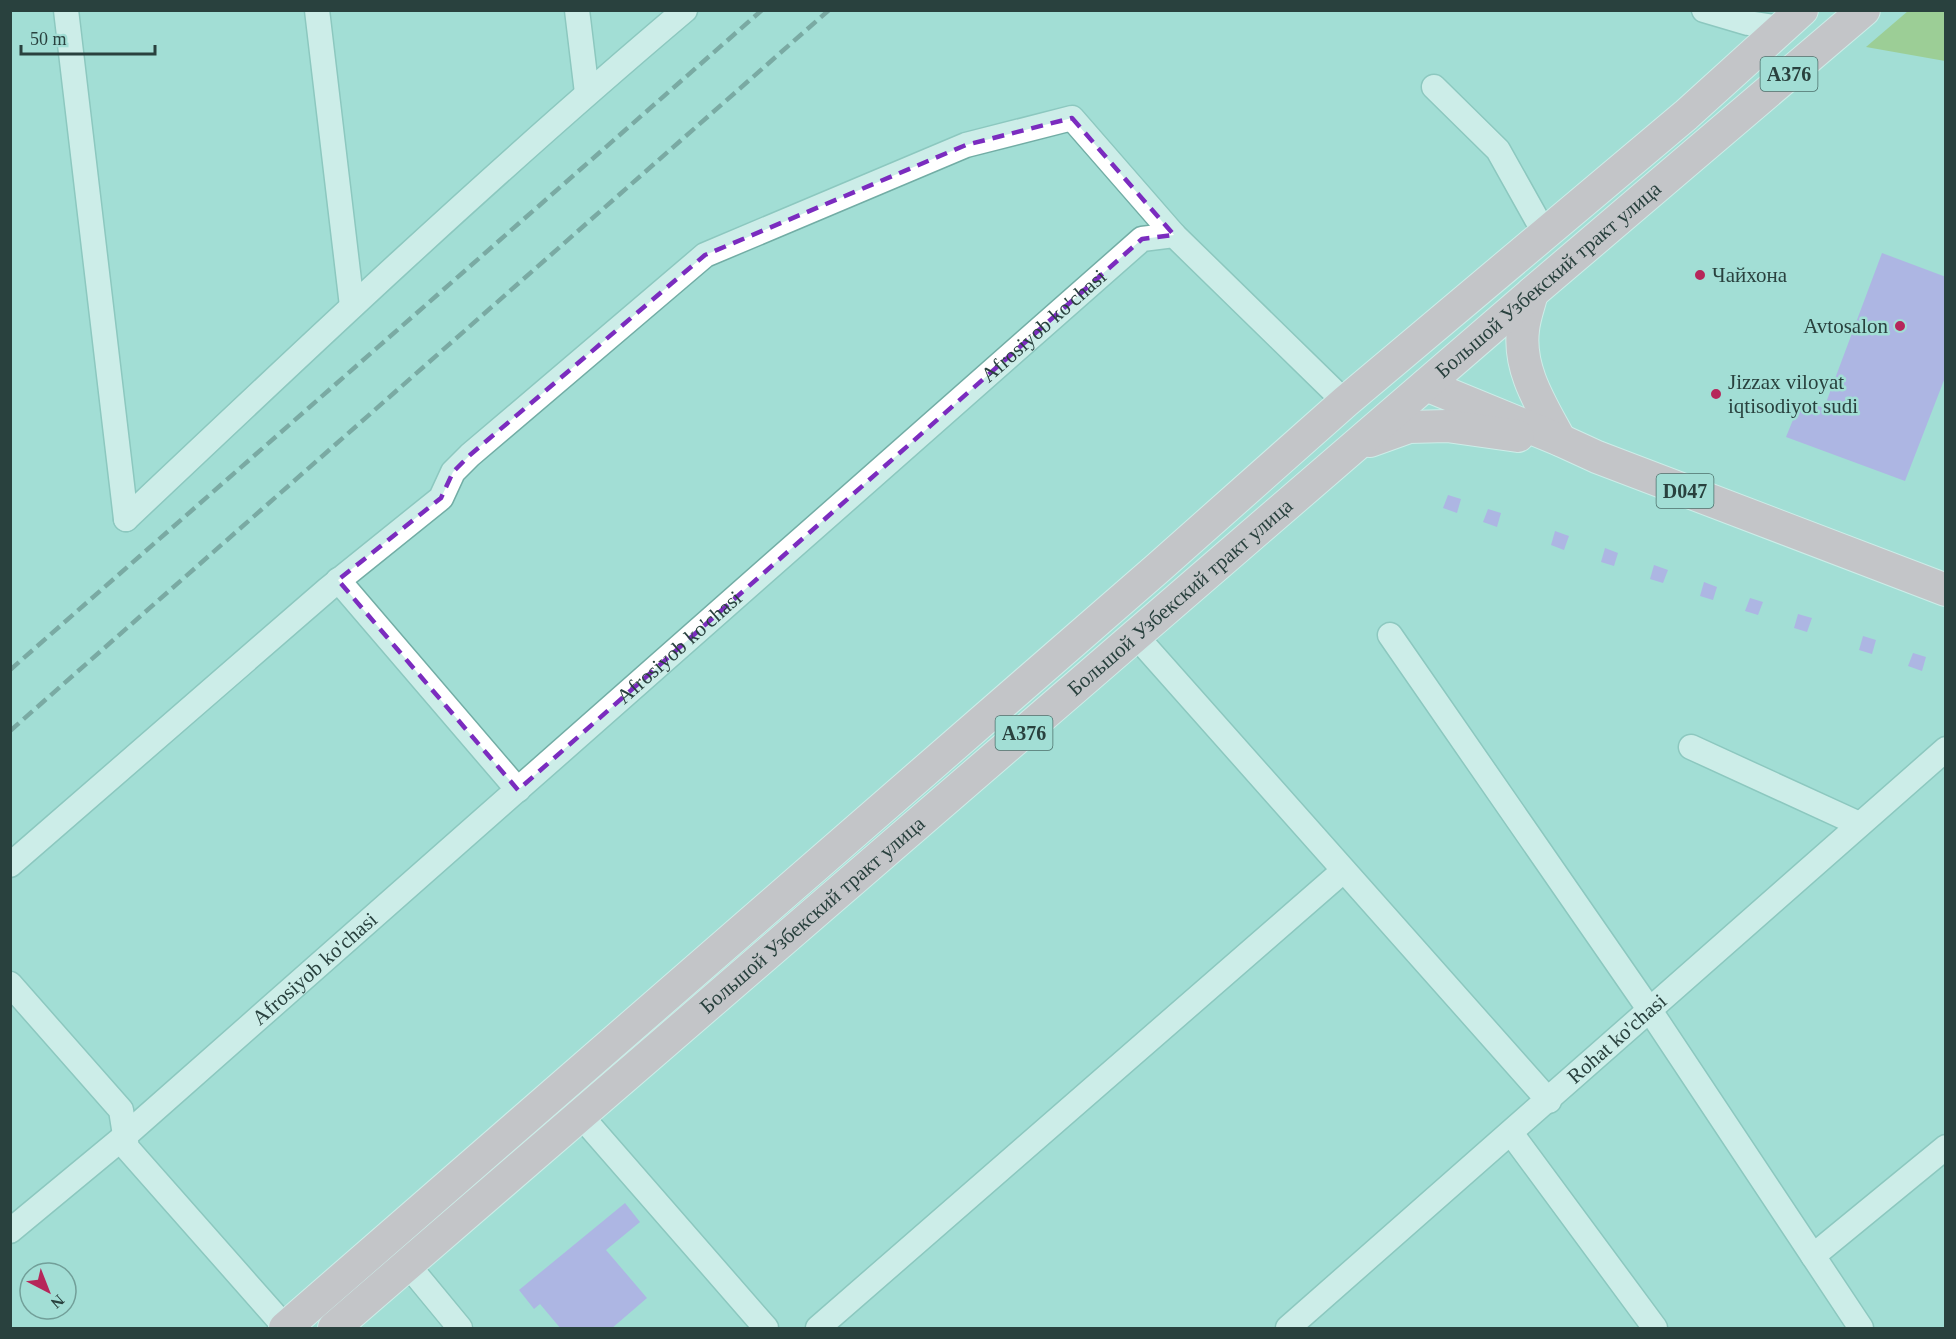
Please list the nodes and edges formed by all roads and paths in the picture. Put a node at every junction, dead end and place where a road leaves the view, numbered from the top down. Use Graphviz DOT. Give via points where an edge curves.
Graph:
graph roads {
  1 [pos="66,10"];
  2 [pos="317,10"];
  3 [pos="577,10"];
  4 [pos="685,10"];
  5 [pos="1704,10"];
  6 [pos="1864,10"];
  7 [pos="1749,17"];
  8 [pos="1791,20"];
  9 [pos="1743,63"];
  10 [pos="1434,87"];
  11 [pos="587,93"];
  12 [pos="1545,234"];
  13 [pos="1174,235"];
  14 [pos="1532,293"];
  15 [pos="352,306"];
  16 [pos="1426,385"];
  17 [pos="1345,402"];
  18 [pos="1569,444"];
  19 [pos="1355,446"];
  20 [pos="338,580"];
  21 [pos="1946,590"];
  22 [pos="1390,635"];
  23 [pos="1136,636"];
  24 [pos="1691,747"];
  25 [pos="1946,749"];
  26 [pos="518,790"];
  27 [pos="1859,824"];
  28 [pos="10,865"];
  29 [pos="1343,871"];
  30 [pos="10,984"];
  31 [pos="1649,1009"];
  32 [pos="1549,1101"];
  33 [pos="580,1116"];
  34 [pos="1511,1133"];
  35 [pos="126,1135"];
  36 [pos="1946,1147"];
  37 [pos="10,1232"];
  38 [pos="1813,1256"];
  39 [pos="408,1265"];
  40 [pos="286,1328"];
  41 [pos="334,1329"];
  42 [pos="460,1329"];
  43 [pos="766,1329"];
  44 [pos="818,1329"];
  45 [pos="1288,1329"];
  46 [pos="1655,1329"];
  47 [pos="1861,1329"];
  1 -- 15 [label="street" via="126,519"];
  2 -- 15 [label="street"];
  3 -- 11 [label="street"];
  4 -- 11 [label="street"];
  5 -- 7 [label="street"];
  6 -- 14 [label="main road, Большой Узбекский тракт улица / A376"];
  7 -- 8 [label="street"];
  7 -- 9 [label="street"];
  8 -- 9 [label="main road, Большой Узбекский тракт улица"];
  9 -- 12 [label="main road, Большой Узбекский тракт улица"];
  10 -- 12 [label="street" via="1498,150"];
  11 -- 15 [label="street"];
  12 -- 17 [label="main road, Большой Узбекский тракт улица"];
  13 -- 17 [label="street"];
  13 -- 20 [label="street" via="1072,118 955,150 705,255 470,455 453,472 441,498"];
  13 -- 26 [label="street, Afrosiyob ko'chasi" via="1142,239"];
  14 -- 16 [label="main road, Большой Узбекский тракт улица / A376"];
  14 -- 18 [label="main road" via="1523,330 1524,358 1534,392"];
  16 -- 18 [label="main road, D047"];
  16 -- 19 [label="main road, Большой Узбекский тракт улица / A376"];
  17 -- 40 [label="main road, Большой Узбекский тракт улица"];
  18 -- 19 [label="main road, D047" via="1447,426 1409,427"];
  18 -- 21 [label="main road, D047"];
  19 -- 23 [label="main road, Большой Узбекский тракт улица / A376"];
  20 -- 26 [label="street"];
  20 -- 28 [label="street"];
  22 -- 31 [label="street"];
  23 -- 29 [label="street"];
  23 -- 33 [label="main road, Большой Узбекский тракт улица / A376"];
  24 -- 27 [label="street"];
  25 -- 27 [label="street, Rohat ko'chasi"];
  26 -- 35 [label="street, Afrosiyob ko'chasi"];
  27 -- 31 [label="street, Rohat ko'chasi"];
  29 -- 32 [label="street"];
  29 -- 44 [label="street"];
  30 -- 35 [label="street" via="121,1110"];
  31 -- 32 [label="street, Rohat ko'chasi"];
  31 -- 38 [label="street"];
  32 -- 34 [label="street, Rohat ko'chasi"];
  33 -- 39 [label="main road, Большой Узбекский тракт улица / A376"];
  33 -- 43 [label="street"];
  34 -- 45 [label="street, Rohat ko'chasi"];
  34 -- 46 [label="street"];
  35 -- 37 [label="street, Afrosiyob ko'chasi"];
  35 -- 40 [label="street" via="127,1148"];
  36 -- 38 [label="street"];
  38 -- 47 [label="street"];
  39 -- 41 [label="main road, Большой Узбекский тракт улица / A376"];
  39 -- 42 [label="street"];
}
